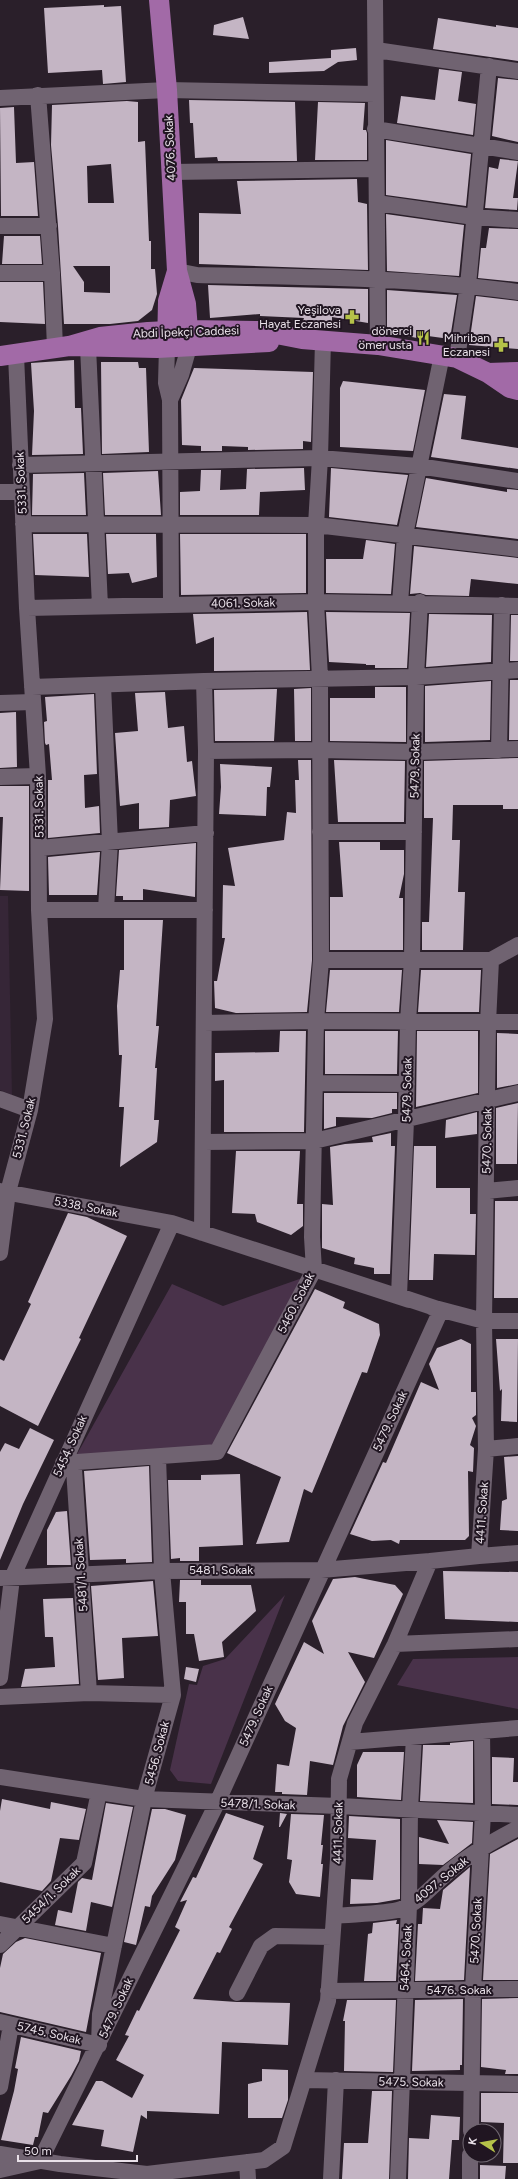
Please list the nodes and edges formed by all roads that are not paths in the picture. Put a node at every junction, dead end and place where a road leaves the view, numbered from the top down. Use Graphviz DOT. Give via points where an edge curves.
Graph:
graph roads {
  1 [pos="159,0"];
  2 [pos="375,0"];
  3 [pos="376,50"];
  4 [pos="490,66"];
  5 [pos="518,71"];
  6 [pos="167,90"];
  7 [pos="375,94"];
  8 [pos="38,95"];
  9 [pos="0,98"];
  10 [pos="375,129"];
  11 [pos="483,145"];
  12 [pos="518,152"];
  13 [pos="376,169"];
  14 [pos="172,172"];
  15 [pos="377,202"];
  16 [pos="474,217"];
  17 [pos="518,220"];
  18 [pos="0,226"];
  19 [pos="49,226"];
  20 [pos="177,271"];
  21 [pos="0,273"];
  22 [pos="52,273"];
  23 [pos="379,278"];
  24 [pos="468,285"];
  25 [pos="518,292"];
  26 [pos="170,294"];
  27 [pos="186,304"];
  28 [pos="229,337"];
  29 [pos="167,339"];
  30 [pos="139,340"];
  31 [pos="323,340"];
  32 [pos="378,345"];
  33 [pos="71,347"];
  34 [pos="187,347"];
  35 [pos="8,356"];
  36 [pos="450,357"];
  37 [pos="518,372"];
  38 [pos="488,373"];
  39 [pos="166,374"];
  40 [pos="518,390"];
  41 [pos="170,400"];
  42 [pos="320,458"];
  43 [pos="169,462"];
  44 [pos="94,464"];
  45 [pos="20,465"];
  46 [pos="418,466"];
  47 [pos="518,481"];
  48 [pos="0,492"];
  49 [pos="21,492"];
  50 [pos="23,524"];
  51 [pos="96,524"];
  52 [pos="170,524"];
  53 [pos="316,525"];
  54 [pos="405,535"];
  55 [pos="518,549"];
  56 [pos="316,602"];
  57 [pos="420,602"];
  58 [pos="400,603"];
  59 [pos="171,604"];
  60 [pos="510,605"];
  61 [pos="100,606"];
  62 [pos="27,608"];
  63 [pos="518,670"];
  64 [pos="501,671"];
  65 [pos="416,677"];
  66 [pos="320,678"];
  67 [pos="204,681"];
  68 [pos="103,685"];
  69 [pos="32,694"];
  70 [pos="0,703"];
  71 [pos="518,749"];
  72 [pos="320,750"];
  73 [pos="499,750"];
  74 [pos="206,751"];
  75 [pos="415,752"];
  76 [pos="38,776"];
  77 [pos="0,777"];
  78 [pos="320,832"];
  79 [pos="414,832"];
  80 [pos="206,833"];
  81 [pos="110,842"];
  82 [pos="40,848"];
  83 [pos="106,909"];
  84 [pos="39,910"];
  85 [pos="205,910"];
  86 [pos="518,945"];
  87 [pos="412,959"];
  88 [pos="321,960"];
  89 [pos="492,960"];
  90 [pos="316,1021"];
  91 [pos="408,1022"];
  92 [pos="488,1022"];
  93 [pos="518,1022"];
  94 [pos="204,1023"];
  95 [pos="315,1083"];
  96 [pos="407,1084"];
  97 [pos="518,1093"];
  98 [pos="0,1099"];
  99 [pos="487,1099"];
  100 [pos="30,1110"];
  101 [pos="406,1120"];
  102 [pos="314,1141"];
  103 [pos="203,1142"];
  104 [pos="518,1188"];
  105 [pos="4,1191"];
  106 [pos="486,1191"];
  107 [pos="172,1223"];
  108 [pos="202,1233"];
  109 [pos="0,1254"];
  110 [pos="314,1270"];
  111 [pos="441,1310"];
  112 [pos="484,1321"];
  113 [pos="518,1321"];
  114 [pos="518,1446"];
  115 [pos="486,1449"];
  116 [pos="158,1457"];
  117 [pos="62,1462"];
  118 [pos="518,1553"];
  119 [pos="479,1556"];
  120 [pos="430,1561"];
  121 [pos="321,1570"];
  122 [pos="162,1571"];
  123 [pos="81,1573"];
  124 [pos="6,1578"];
  125 [pos="518,1639"];
  126 [pos="395,1644"];
  127 [pos="1,1668"];
  128 [pos="89,1693"];
  129 [pos="173,1695"];
  130 [pos="0,1697"];
  131 [pos="518,1728"];
  132 [pos="482,1731"];
  133 [pos="414,1737"];
  134 [pos="350,1742"];
  135 [pos="0,1777"];
  136 [pos="99,1792"];
  137 [pos="144,1799"];
  138 [pos="217,1802"];
  139 [pos="339,1806"];
  140 [pos="410,1809"];
  141 [pos="483,1813"];
  142 [pos="518,1815"];
  143 [pos="518,1828"];
  144 [pos="481,1848"];
  145 [pos="409,1905"];
  146 [pos="334,1916"];
  147 [pos="0,1924"];
  148 [pos="18,1928"];
  149 [pos="332,1937"];
  150 [pos="0,1945"];
  151 [pos="114,1946"];
  152 [pos="473,1989"];
  153 [pos="518,1989"];
  154 [pos="404,1990"];
  155 [pos="328,1991"];
  156 [pos="237,1993"];
  157 [pos="6,2023"];
  158 [pos="99,2045"];
  159 [pos="304,2080"];
  160 [pos="336,2080"];
  161 [pos="401,2082"];
  162 [pos="472,2083"];
  163 [pos="518,2084"];
  164 [pos="0,2087"];
  165 [pos="470,2123"];
  166 [pos="0,2154"];
  167 [pos="40,2161"];
  168 [pos="247,2162"];
  169 [pos="470,2163"];
  170 [pos="0,2170"];
  171 [pos="58,2172"];
  172 [pos="175,2175"];
  173 [pos="146,2176"];
  174 [pos="248,2179"];
  175 [pos="330,2179"];
  176 [pos="398,2179"];
  177 [pos="470,2179"];
  1 -- 6 [label="main road, 4076. Sokak"];
  2 -- 3 [label="street"];
  3 -- 4 [label="street"];
  3 -- 7 [label="street"];
  4 -- 5 [label="street"];
  4 -- 11 [label="street"];
  6 -- 7 [label="street"];
  6 -- 8 [label="street"];
  6 -- 14 [label="main road, 4076. Sokak"];
  7 -- 10 [label="street"];
  8 -- 9 [label="street"];
  8 -- 19 [label="street"];
  10 -- 11 [label="street"];
  10 -- 13 [label="street"];
  11 -- 12 [label="street"];
  11 -- 16 [label="street"];
  13 -- 14 [label="street"];
  13 -- 15 [label="street"];
  14 -- 20 [label="main road, 4076. Sokak"];
  15 -- 16 [label="street"];
  15 -- 23 [label="street"];
  16 -- 17 [label="street"];
  16 -- 24 [label="street"];
  18 -- 19 [label="street"];
  19 -- 22 [label="street"];
  20 -- 23 [label="street" via="197,275"];
  20 -- 26 [label="main road, 4076. Sokak"];
  20 -- 27 [label="main road"];
  21 -- 22 [label="street"];
  22 -- 33 [label="street"];
  23 -- 24 [label="street"];
  23 -- 32 [label="street"];
  24 -- 25 [label="street"];
  24 -- 36 [label="street"];
  26 -- 29 [label="main road, 4076. Sokak"];
  26 -- 30 [label="main road, 4076. Sokak" via="159,320"];
  27 -- 28 [label="main road" via="198,316"];
  27 -- 34 [label="main road"];
  28 -- 31 [label="main road, Abdi İpekçi Caddesi" via="261,330"];
  28 -- 34 [label="main road, Abdi İpekçi Caddesi"];
  28 -- 34 [label="street" via="208,351"];
  29 -- 30 [label="main road, Abdi İpekçi Caddesi"];
  29 -- 34 [label="main road, Abdi İpekçi Caddesi"];
  29 -- 39 [label="street"];
  30 -- 33 [label="main road, Abdi İpekçi Caddesi" via="100,338"];
  30 -- 39 [label="street" via="161,358"];
  31 -- 32 [label="main road, Abdi İpekçi Caddesi"];
  31 -- 42 [label="street, 5460. Sokak"];
  32 -- 36 [label="main road, Abdi İpekçi Caddesi"];
  33 -- 35 [label="main road, Abdi İpekçi Caddesi"];
  33 -- 44 [label="street"];
  34 -- 41 [label="street"];
  35 -- 45 [label="street, 5331. Sokak"];
  36 -- 38 [label="main road, Abdi İpekçi Caddesi"];
  36 -- 46 [label="street"];
  37 -- 38 [label="main road, Abdi İpekçi Caddesi"];
  38 -- 40 [label="main road, Abdi İpekçi Caddesi" via="510,388"];
  39 -- 41 [label="street"];
  41 -- 43 [label="street"];
  42 -- 43 [label="street"];
  42 -- 46 [label="street"];
  42 -- 53 [label="street, 5460. Sokak"];
  43 -- 44 [label="street"];
  43 -- 52 [label="street"];
  44 -- 45 [label="street"];
  44 -- 51 [label="street"];
  45 -- 49 [label="street, 5331. Sokak"];
  46 -- 47 [label="street"];
  46 -- 54 [label="street"];
  48 -- 49 [label="street"];
  49 -- 50 [label="street, 5331. Sokak"];
  50 -- 51 [label="street"];
  50 -- 62 [label="street, 5331. Sokak"];
  51 -- 52 [label="street"];
  51 -- 61 [label="street"];
  52 -- 53 [label="street"];
  52 -- 59 [label="street"];
  53 -- 54 [label="street"];
  53 -- 56 [label="street, 5460. Sokak"];
  54 -- 55 [label="street"];
  54 -- 58 [label="street"];
  56 -- 58 [label="street, 4061. Sokak"];
  56 -- 59 [label="street, 4061. Sokak"];
  56 -- 66 [label="street, 5460. Sokak"];
  57 -- 58 [label="street, 4061. Sokak"];
  57 -- 60 [label="street, 4061. Sokak"];
  57 -- 65 [label="street, 5479. Sokak"];
  59 -- 61 [label="street, 4061. Sokak"];
  60 -- 64 [label="street"];
  61 -- 62 [label="street, 4061. Sokak"];
  62 -- 69 [label="street, 5331. Sokak"];
  63 -- 64 [label="street"];
  64 -- 65 [label="street"];
  64 -- 73 [label="street"];
  65 -- 66 [label="street"];
  65 -- 75 [label="street, 5479. Sokak"];
  66 -- 67 [label="street"];
  66 -- 72 [label="street, 5460. Sokak"];
  67 -- 68 [label="street"];
  67 -- 74 [label="street"];
  68 -- 69 [label="street"];
  68 -- 81 [label="street"];
  69 -- 70 [label="street"];
  69 -- 76 [label="street, 5331. Sokak"];
  71 -- 73 [label="street"];
  72 -- 74 [label="street"];
  72 -- 75 [label="street"];
  72 -- 78 [label="street, 5460. Sokak"];
  73 -- 75 [label="street"];
  74 -- 80 [label="street"];
  75 -- 79 [label="street, 5479. Sokak"];
  76 -- 77 [label="street"];
  76 -- 82 [label="street, 5331. Sokak"];
  78 -- 79 [label="street"];
  78 -- 88 [label="street, 5460. Sokak"];
  79 -- 87 [label="street, 5479. Sokak"];
  80 -- 81 [label="street"];
  80 -- 85 [label="street"];
  81 -- 82 [label="street"];
  81 -- 83 [label="street"];
  82 -- 84 [label="street, 5331. Sokak"];
  83 -- 84 [label="street"];
  83 -- 85 [label="street"];
  84 -- 100 [label="street, 5331. Sokak" via="45,1019"];
  85 -- 94 [label="street"];
  86 -- 89 [label="street"];
  87 -- 88 [label="street"];
  87 -- 89 [label="street"];
  87 -- 91 [label="street, 5479. Sokak"];
  88 -- 90 [label="street, 5460. Sokak"];
  89 -- 92 [label="street, 5470. Sokak"];
  90 -- 91 [label="street"];
  90 -- 94 [label="street"];
  90 -- 95 [label="street, 5460. Sokak"];
  91 -- 92 [label="street"];
  91 -- 96 [label="street, 5479. Sokak"];
  92 -- 93 [label="street"];
  92 -- 99 [label="street, 5470. Sokak"];
  94 -- 103 [label="street"];
  95 -- 96 [label="street"];
  95 -- 102 [label="street, 5460. Sokak"];
  96 -- 101 [label="street, 5479. Sokak"];
  97 -- 99 [label="street"];
  98 -- 100 [label="street"];
  99 -- 101 [label="street"];
  99 -- 106 [label="street, 5470. Sokak"];
  100 -- 105 [label="street, 5331. Sokak"];
  101 -- 102 [label="street"];
  101 -- 111 [label="street, 5479. Sokak" via="399,1296"];
  102 -- 103 [label="street"];
  102 -- 110 [label="street, 5460. Sokak"];
  103 -- 108 [label="street"];
  104 -- 106 [label="street"];
  105 -- 107 [label="street, 5338. Sokak"];
  105 -- 109 [label="street, 5331. Sokak"];
  106 -- 112 [label="street, 5470. Sokak"];
  107 -- 108 [label="street, 5338. Sokak"];
  107 -- 117 [label="street, 5454. Sokak"];
  108 -- 110 [label="street, 5338. Sokak"];
  110 -- 111 [label="street, 5338. Sokak"];
  110 -- 116 [label="street, 5460. Sokak" via="220,1450"];
  111 -- 112 [label="street"];
  111 -- 121 [label="street, 5479. Sokak"];
  112 -- 113 [label="street"];
  112 -- 115 [label="street, 4411. Sokak"];
  114 -- 115 [label="street"];
  115 -- 119 [label="street, 4411. Sokak"];
  116 -- 117 [label="street, 5460. Sokak"];
  116 -- 122 [label="street, 5456. Sokak"];
  117 -- 123 [label="street, 5481/1. Sokak" via="74,1469"];
  117 -- 124 [label="street, 5454. Sokak"];
  118 -- 119 [label="street"];
  119 -- 120 [label="street, 4411. Sokak"];
  120 -- 121 [label="street, 5481. Sokak"];
  120 -- 126 [label="street, 4411. Sokak"];
  121 -- 122 [label="street, 5481. Sokak"];
  121 -- 138 [label="street, 5479. Sokak"];
  122 -- 123 [label="street, 5481. Sokak"];
  122 -- 129 [label="street, 5456. Sokak"];
  123 -- 124 [label="street, 5481. Sokak"];
  123 -- 128 [label="street, 5481/1. Sokak"];
  124 -- 127 [label="street, 5454. Sokak"];
  125 -- 126 [label="street"];
  126 -- 134 [label="street, 4411. Sokak" via="356,1723"];
  128 -- 129 [label="street"];
  128 -- 130 [label="street"];
  129 -- 137 [label="street, 5456. Sokak"];
  131 -- 132 [label="street"];
  132 -- 133 [label="street"];
  132 -- 141 [label="street, 5470. Sokak"];
  133 -- 134 [label="street"];
  133 -- 140 [label="street, 5464. Sokak"];
  134 -- 139 [label="street, 4411. Sokak" via="339,1779"];
  135 -- 136 [label="street, 5478/1. Sokak"];
  136 -- 137 [label="street, 5478/1. Sokak"];
  136 -- 148 [label="street, 5454/1. Sokak" via="84,1863"];
  137 -- 138 [label="street, 5478/1. Sokak"];
  137 -- 151 [label="street, 5456. Sokak"];
  138 -- 139 [label="street, 5478/1. Sokak"];
  138 -- 158 [label="street, 5479. Sokak"];
  139 -- 140 [label="street, 5478/1. Sokak"];
  139 -- 146 [label="street, 4411. Sokak"];
  140 -- 141 [label="street, 5478/1. Sokak"];
  140 -- 145 [label="street, 5464. Sokak"];
  141 -- 142 [label="street, 5478/1. Sokak"];
  141 -- 144 [label="street, 5470. Sokak"];
  143 -- 144 [label="street, 4097. Sokak"];
  144 -- 145 [label="street, 4097. Sokak" via="450,1870 425,1896"];
  144 -- 152 [label="street, 5470. Sokak"];
  145 -- 146 [label="street, 4097. Sokak" via="399,1909"];
  145 -- 154 [label="street, 5464. Sokak"];
  146 -- 149 [label="street, 4411. Sokak"];
  147 -- 148 [label="street"];
  148 -- 150 [label="street, 5454/1. Sokak"];
  148 -- 151 [label="street"];
  149 -- 155 [label="street, 4411. Sokak"];
  149 -- 156 [label="street" via="275,1936 261,1946"];
  151 -- 158 [label="street, 5456. Sokak" via="100,2014"];
  152 -- 153 [label="street, 5476. Sokak"];
  152 -- 154 [label="street, 5476. Sokak"];
  152 -- 162 [label="street, 5470. Sokak"];
  154 -- 155 [label="street, 5476. Sokak"];
  154 -- 161 [label="street, 5464. Sokak"];
  155 -- 159 [label="street, 4411. Sokak" via="328,2001"];
  157 -- 158 [label="street, 5745. Sokak"];
  157 -- 164 [label="street"];
  158 -- 167 [label="street, 5479. Sokak"];
  159 -- 160 [label="street, 5475. Sokak"];
  159 -- 168 [label="street, 4411. Sokak" via="282,2147 264,2160"];
  160 -- 161 [label="street, 5475. Sokak"];
  160 -- 175 [label="street"];
  161 -- 162 [label="street, 5475. Sokak"];
  161 -- 176 [label="street, 5464. Sokak"];
  162 -- 163 [label="street, 5475. Sokak"];
  162 -- 165 [label="street, 5470. Sokak"];
  166 -- 167 [label="street, 4411. Sokak"];
  167 -- 170 [label="street"];
  167 -- 171 [label="street, 4411. Sokak"];
  168 -- 172 [label="street, 4411. Sokak"];
  168 -- 174 [label="street"];
  169 -- 177 [label="street"];
  171 -- 173 [label="street, 4411. Sokak"];
  172 -- 173 [label="street, 4411. Sokak"];
}
